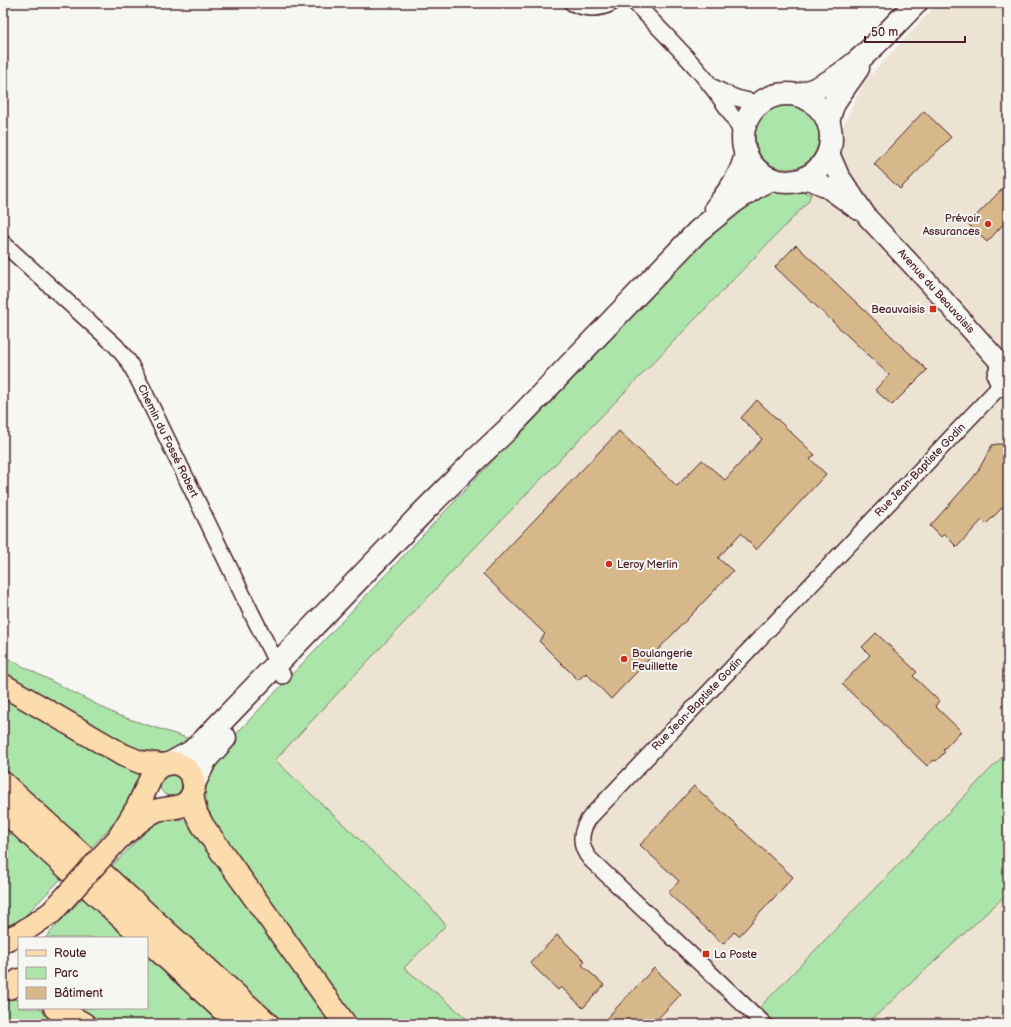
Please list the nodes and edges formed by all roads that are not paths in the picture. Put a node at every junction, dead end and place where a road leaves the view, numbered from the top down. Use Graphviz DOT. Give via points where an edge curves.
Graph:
graph roads {
  1 [pos="572,3"];
  2 [pos="612,3"];
  3 [pos="635,3"];
  4 [pos="916,3"];
  5 [pos="876,45"];
  6 [pos="711,85"];
  7 [pos="797,95"];
  8 [pos="761,102"];
  9 [pos="828,122"];
  10 [pos="745,144"];
  11 [pos="829,152"];
  12 [pos="806,178"];
  13 [pos="772,179"];
  14 [pos="868,218"];
  15 [pos="698,231"];
  16 [pos="3,243"];
  17 [pos="1005,364"];
  18 [pos="1004,387"];
  19 [pos="280,670"];
  20 [pos="3,685"];
  21 [pos="161,770"];
  22 [pos="3,783"];
  23 [pos="193,790"];
  24 [pos="168,807"];
  25 [pos="3,810"];
  26 [pos="118,839"];
  27 [pos="52,912"];
  28 [pos="34,937"];
  29 [pos="143,937"];
  30 [pos="148,941"];
  31 [pos="3,942"];
  32 [pos="18,950"];
  33 [pos="57,1009"];
  34 [pos="84,1024"];
  35 [pos="238,1024"];
  36 [pos="268,1024"];
  37 [pos="345,1024"];
  38 [pos="764,1024"];
  1 -- 2 [label="street" via="585,8"];
  3 -- 6 [label="street"];
  4 -- 5 [label="main road"];
  5 -- 7 [label="main road" via="824,85"];
  5 -- 9 [label="main road" via="837,98"];
  6 -- 8 [label="street" via="736,99"];
  6 -- 10 [label="street" via="733,116"];
  7 -- 8 [label="main road" via="778,95"];
  7 -- 9 [label="main road" via="813,102"];
  8 -- 10 [label="main road" via="749,116"];
  9 -- 11 [label="main road" via="831,140"];
  10 -- 13 [label="main road" via="756,169"];
  10 -- 15 [label="main road" via="743,166 738,177"];
  11 -- 12 [label="main road" via="820,167"];
  11 -- 14 [label="street, Avenue du Beauvaisis" via="839,175"];
  12 -- 13 [label="main road" via="789,182"];
  12 -- 14 [label="street, Avenue du Beauvaisis" via="826,187"];
  13 -- 15 [label="main road" via="740,197"];
  14 -- 17 [label="street, Avenue du Beauvaisis"];
  15 -- 19 [label="main road" via="509,428 478,466"];
  16 -- 19 [label="street, Chemin du Fossé Robert" via="116,346 129,362"];
  17 -- 18 [label="street" via="998,370 997,376"];
  18 -- 38 [label="street, Rue Jean-Baptiste Godin" via="584,826 582,844 590,859"];
  19 -- 21 [label="main road" via="199,745"];
  19 -- 23 [label="main road" via="212,750 203,763"];
  20 -- 21 [label="main road" via="123,755"];
  21 -- 23 [label="main road" via="181,765 187,768 192,775"];
  21 -- 24 [label="main road" via="150,790 158,803"];
  21 -- 26 [label="main road"];
  22 -- 36 [label="main road"];
  23 -- 24 [label="main road" via="183,804"];
  23 -- 37 [label="main road" via="196,813 203,826"];
  24 -- 26 [label="main road" via="152,813"];
  25 -- 29 [label="main road"];
  26 -- 27 [label="main road, bridge"];
  27 -- 28 [label="main road"];
  27 -- 31 [label="main road"];
  30 -- 35 [label="main road"];
  31 -- 32 [label="main road"];
  33 -- 34 [label="main road"];
}
